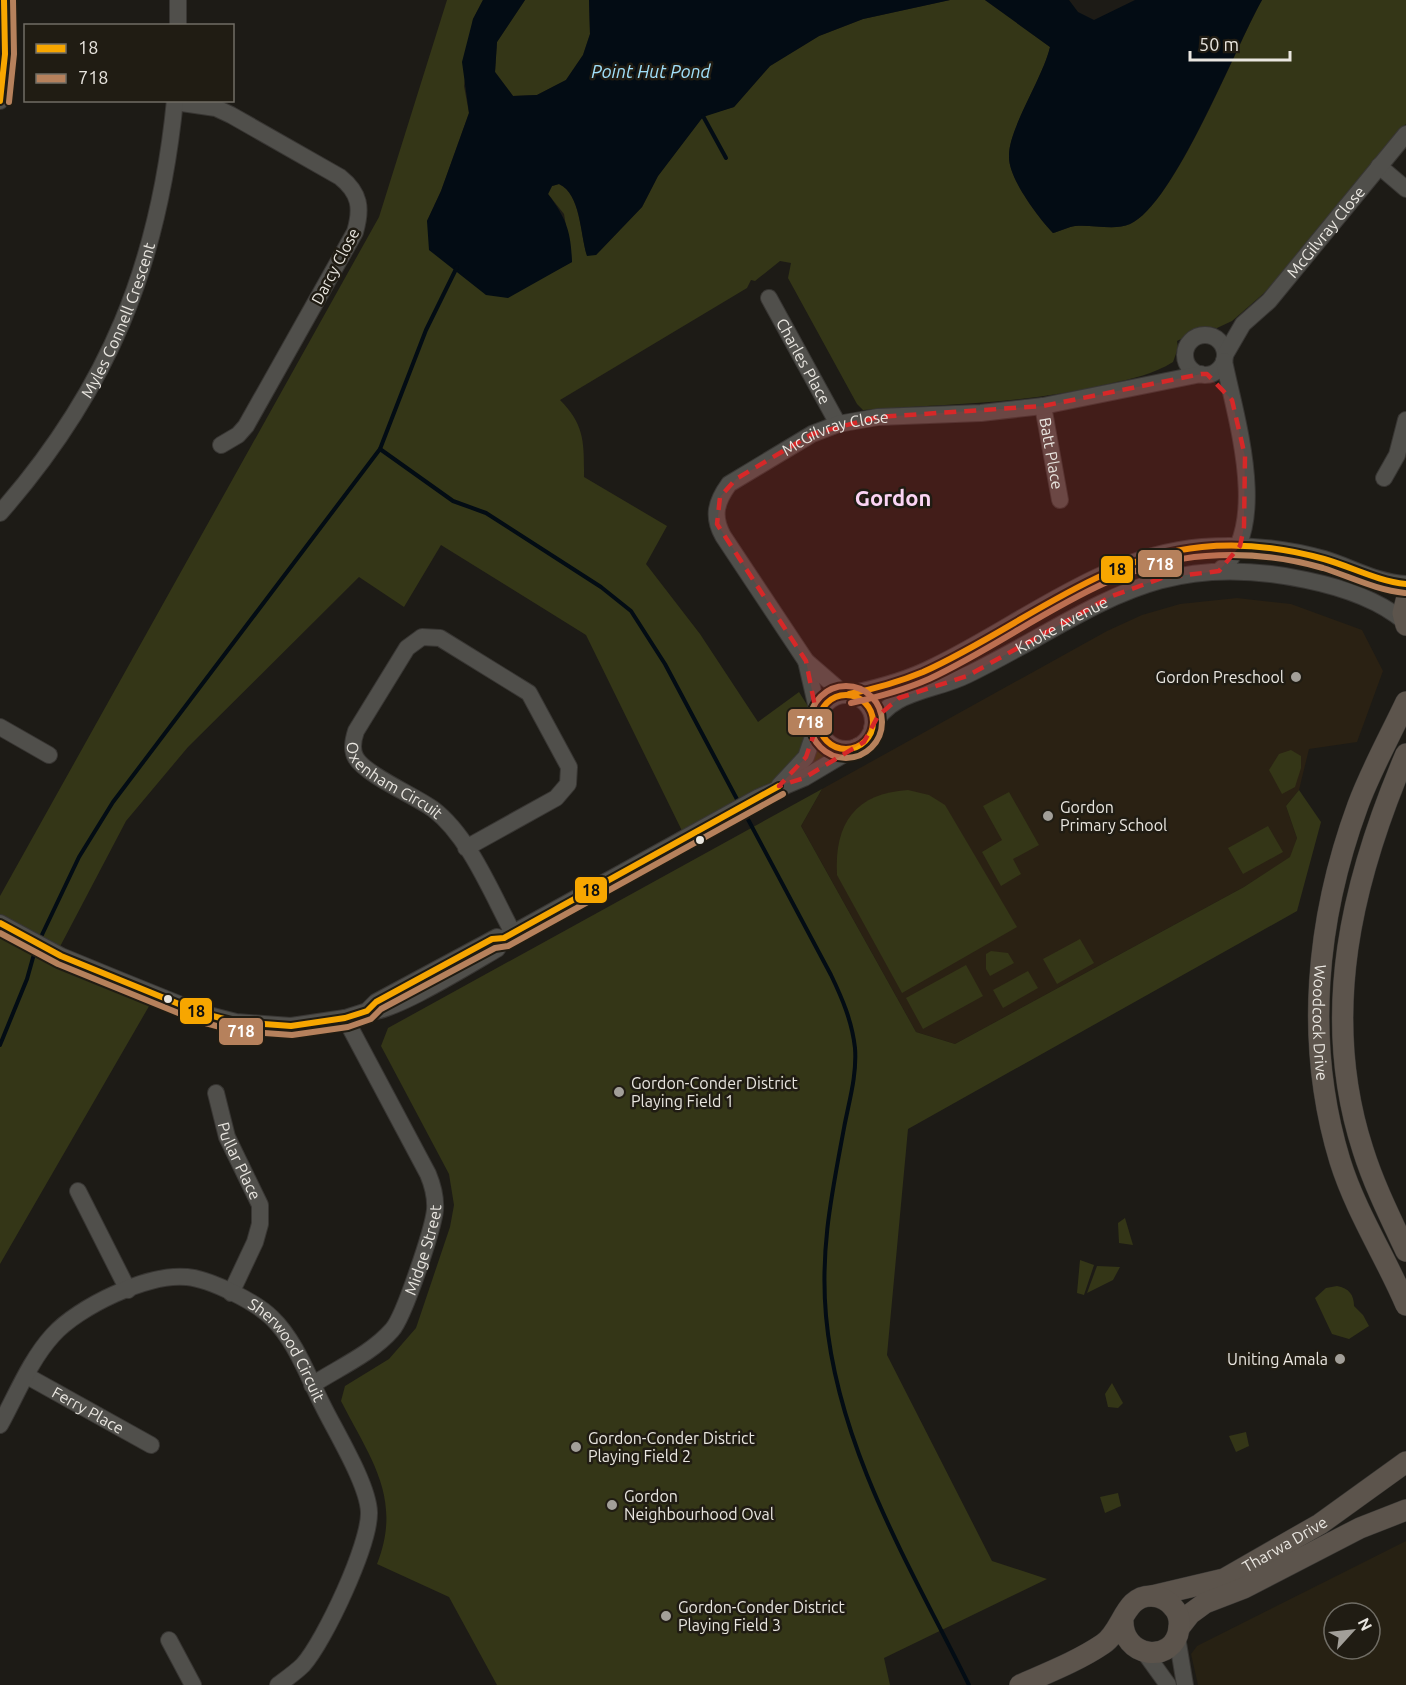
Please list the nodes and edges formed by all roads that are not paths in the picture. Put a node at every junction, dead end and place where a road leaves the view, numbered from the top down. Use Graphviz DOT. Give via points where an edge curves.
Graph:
graph roads {
  1 [pos="4,0"];
  2 [pos="178,0"];
  3 [pos="178,24"];
  4 [pos="0,101"];
  5 [pos="175,102"];
  6 [pos="181,102"];
  7 [pos="1406,134"];
  8 [pos="1379,166"];
  9 [pos="1406,189"];
  10 [pos="769,298"];
  11 [pos="1243,324"];
  12 [pos="1209,335"];
  13 [pos="1185,356"];
  14 [pos="1224,358"];
  15 [pos="1204,374"];
  16 [pos="1156,381"];
  17 [pos="1232,400"];
  18 [pos="1043,405"];
  19 [pos="1406,420"];
  20 [pos="838,424"];
  21 [pos="221,446"];
  22 [pos="1384,478"];
  23 [pos="1060,500"];
  24 [pos="0,513"];
  25 [pos="1239,546"];
  26 [pos="1219,571"];
  27 [pos="1260,572"];
  28 [pos="1406,584"];
  29 [pos="1406,616"];
  30 [pos="806,661"];
  31 [pos="846,694"];
  32 [pos="1406,702"];
  33 [pos="818,719"];
  34 [pos="0,727"];
  35 [pos="872,728"];
  36 [pos="858,746"];
  37 [pos="49,754"];
  38 [pos="1406,754"];
  39 [pos="779,786"];
  40 [pos="466,848"];
  41 [pos="0,923"];
  42 [pos="509,936"];
  43 [pos="345,1018"];
  44 [pos="216,1093"];
  45 [pos="78,1191"];
  46 [pos="1406,1251"];
  47 [pos="128,1290"];
  48 [pos="231,1293"];
  49 [pos="1406,1305"];
  50 [pos="27,1376"];
  51 [pos="312,1385"];
  52 [pos="0,1425"];
  53 [pos="151,1445"];
  54 [pos="1406,1462"];
  55 [pos="1406,1510"];
  56 [pos="1150,1596"];
  57 [pos="1123,1618"];
  58 [pos="1178,1633"];
  59 [pos="169,1640"];
  60 [pos="1141,1651"];
  61 [pos="193,1685"];
  62 [pos="279,1685"];
  63 [pos="1020,1685"];
  64 [pos="1045,1685"];
  65 [pos="1168,1685"];
  66 [pos="1185,1685"];
  1 -- 4 [label="street"];
  2 -- 3 [label="street"];
  5 -- 24 [label="street, Myles Connell Crescent" via="147,250 120,329 84,401 54,447"];
  6 -- 21 [label="street, Darcy Close" via="216,108 231,115 340,177 359,200 355,232 246,426"];
  7 -- 8 [label="street, McGilvray Close"];
  8 -- 9 [label="street"];
  8 -- 11 [label="street, McGilvray Close" via="1269,301"];
  10 -- 20 [label="street, Charles Place"];
  11 -- 12 [label="street, McGilvray Close"];
  11 -- 14 [label="street, McGilvray Close"];
  12 -- 13 [label="street" via="1194,339"];
  12 -- 14 [label="street" via="1219,340"];
  13 -- 15 [label="street" via="1192,369"];
  13 -- 16 [label="street, McGilvray Close"];
  14 -- 15 [label="street" via="1217,370"];
  14 -- 17 [label="street"];
  15 -- 16 [label="street, McGilvray Close"];
  15 -- 17 [label="street"];
  16 -- 18 [label="street, McGilvray Close"];
  17 -- 25 [label="street" via="1245,456 1244,527"];
  18 -- 20 [label="street, McGilvray Close" via="981,413 878,417"];
  18 -- 23 [label="street, Batt Place"];
  19 -- 22 [label="street" via="1397,455"];
  20 -- 30 [label="street, McGilvray Close" via="812,434 736,479 720,497 716,511 723,536"];
  25 -- 26 [label="street"];
  25 -- 27 [label="street"];
  25 -- 28 [label="street, Knoke Avenue" via="1313,557"];
  25 -- 31 [label="street, Knoke Avenue" via="1184,550 1129,564 1091,580 935,666 901,681"];
  26 -- 27 [label="street, Knoke Avenue"];
  26 -- 35 [label="street, Knoke Avenue" via="1162,578 1112,596 967,676 899,698 882,711"];
  27 -- 29 [label="street, Knoke Avenue" via="1318,582"];
  30 -- 31 [label="street, McGilvray Close"];
  30 -- 33 [label="street, McGilvray Close"];
  31 -- 33 [label="street" via="825,704"];
  31 -- 35 [label="street" via="865,702"];
  32 -- 49 [label="main road, Woodcock Drive" via="1359,804 1335,878 1319,972 1318,1028 1327,1109 1340,1161 1359,1211"];
  33 -- 36 [label="street" via="820,731 831,745 849,749"];
  33 -- 39 [label="street" via="806,757"];
  34 -- 37 [label="street"];
  35 -- 36 [label="street"];
  36 -- 39 [label="street" via="804,778"];
  38 -- 46 [label="main road, Woodcock Drive" via="1359,883 1344,991 1344,1045 1362,1149"];
  39 -- 42 [label="street"];
  40 -- 40 [label="street, Oxenham Circuit" via="451,825 434,810 365,767 355,756 356,731 401,657 415,640 430,635 529,693 569,767 568,784 556,798"];
  40 -- 42 [label="street, Oxenham Circuit"];
  41 -- 43 [label="street" via="61,956 201,1013 236,1022 291,1026"];
  42 -- 43 [label="street" via="492,939 376,1002 367,1011"];
  43 -- 51 [label="street, Midge Street" via="428,1174 435,1192 435,1211 406,1305 393,1329 379,1343"];
  44 -- 48 [label="street, Pullar Place" via="227,1137 260,1205 255,1242"];
  45 -- 47 [label="street"];
  47 -- 48 [label="street, Sherwood Circuit" via="167,1277 187,1277"];
  47 -- 50 [label="street, Sherwood Circuit" via="71,1318 52,1336"];
  48 -- 51 [label="street, Sherwood Circuit" via="272,1317 285,1332"];
  50 -- 52 [label="street, Sherwood Circuit"];
  50 -- 53 [label="street, Ferry Place"];
  51 -- 62 [label="street, Sherwood Circuit" via="361,1482 369,1511 368,1532 318,1642 302,1666"];
  54 -- 56 [label="main road, Tharwa Drive" via="1320,1524 1224,1579"];
  55 -- 58 [label="main road, Tharwa Drive" via="1205,1603 1190,1614"];
  56 -- 57 [label="main road" via="1132,1603"];
  56 -- 58 [label="main road" via="1160,1597 1175,1609"];
  57 -- 60 [label="main road" via="1125,1636"];
  57 -- 63 [label="main road" via="1104,1644"];
  58 -- 60 [label="main road" via="1163,1650"];
  58 -- 66 [label="street"];
  59 -- 61 [label="street"];
  60 -- 64 [label="main road" via="1096,1661"];
  60 -- 65 [label="street"];
}
